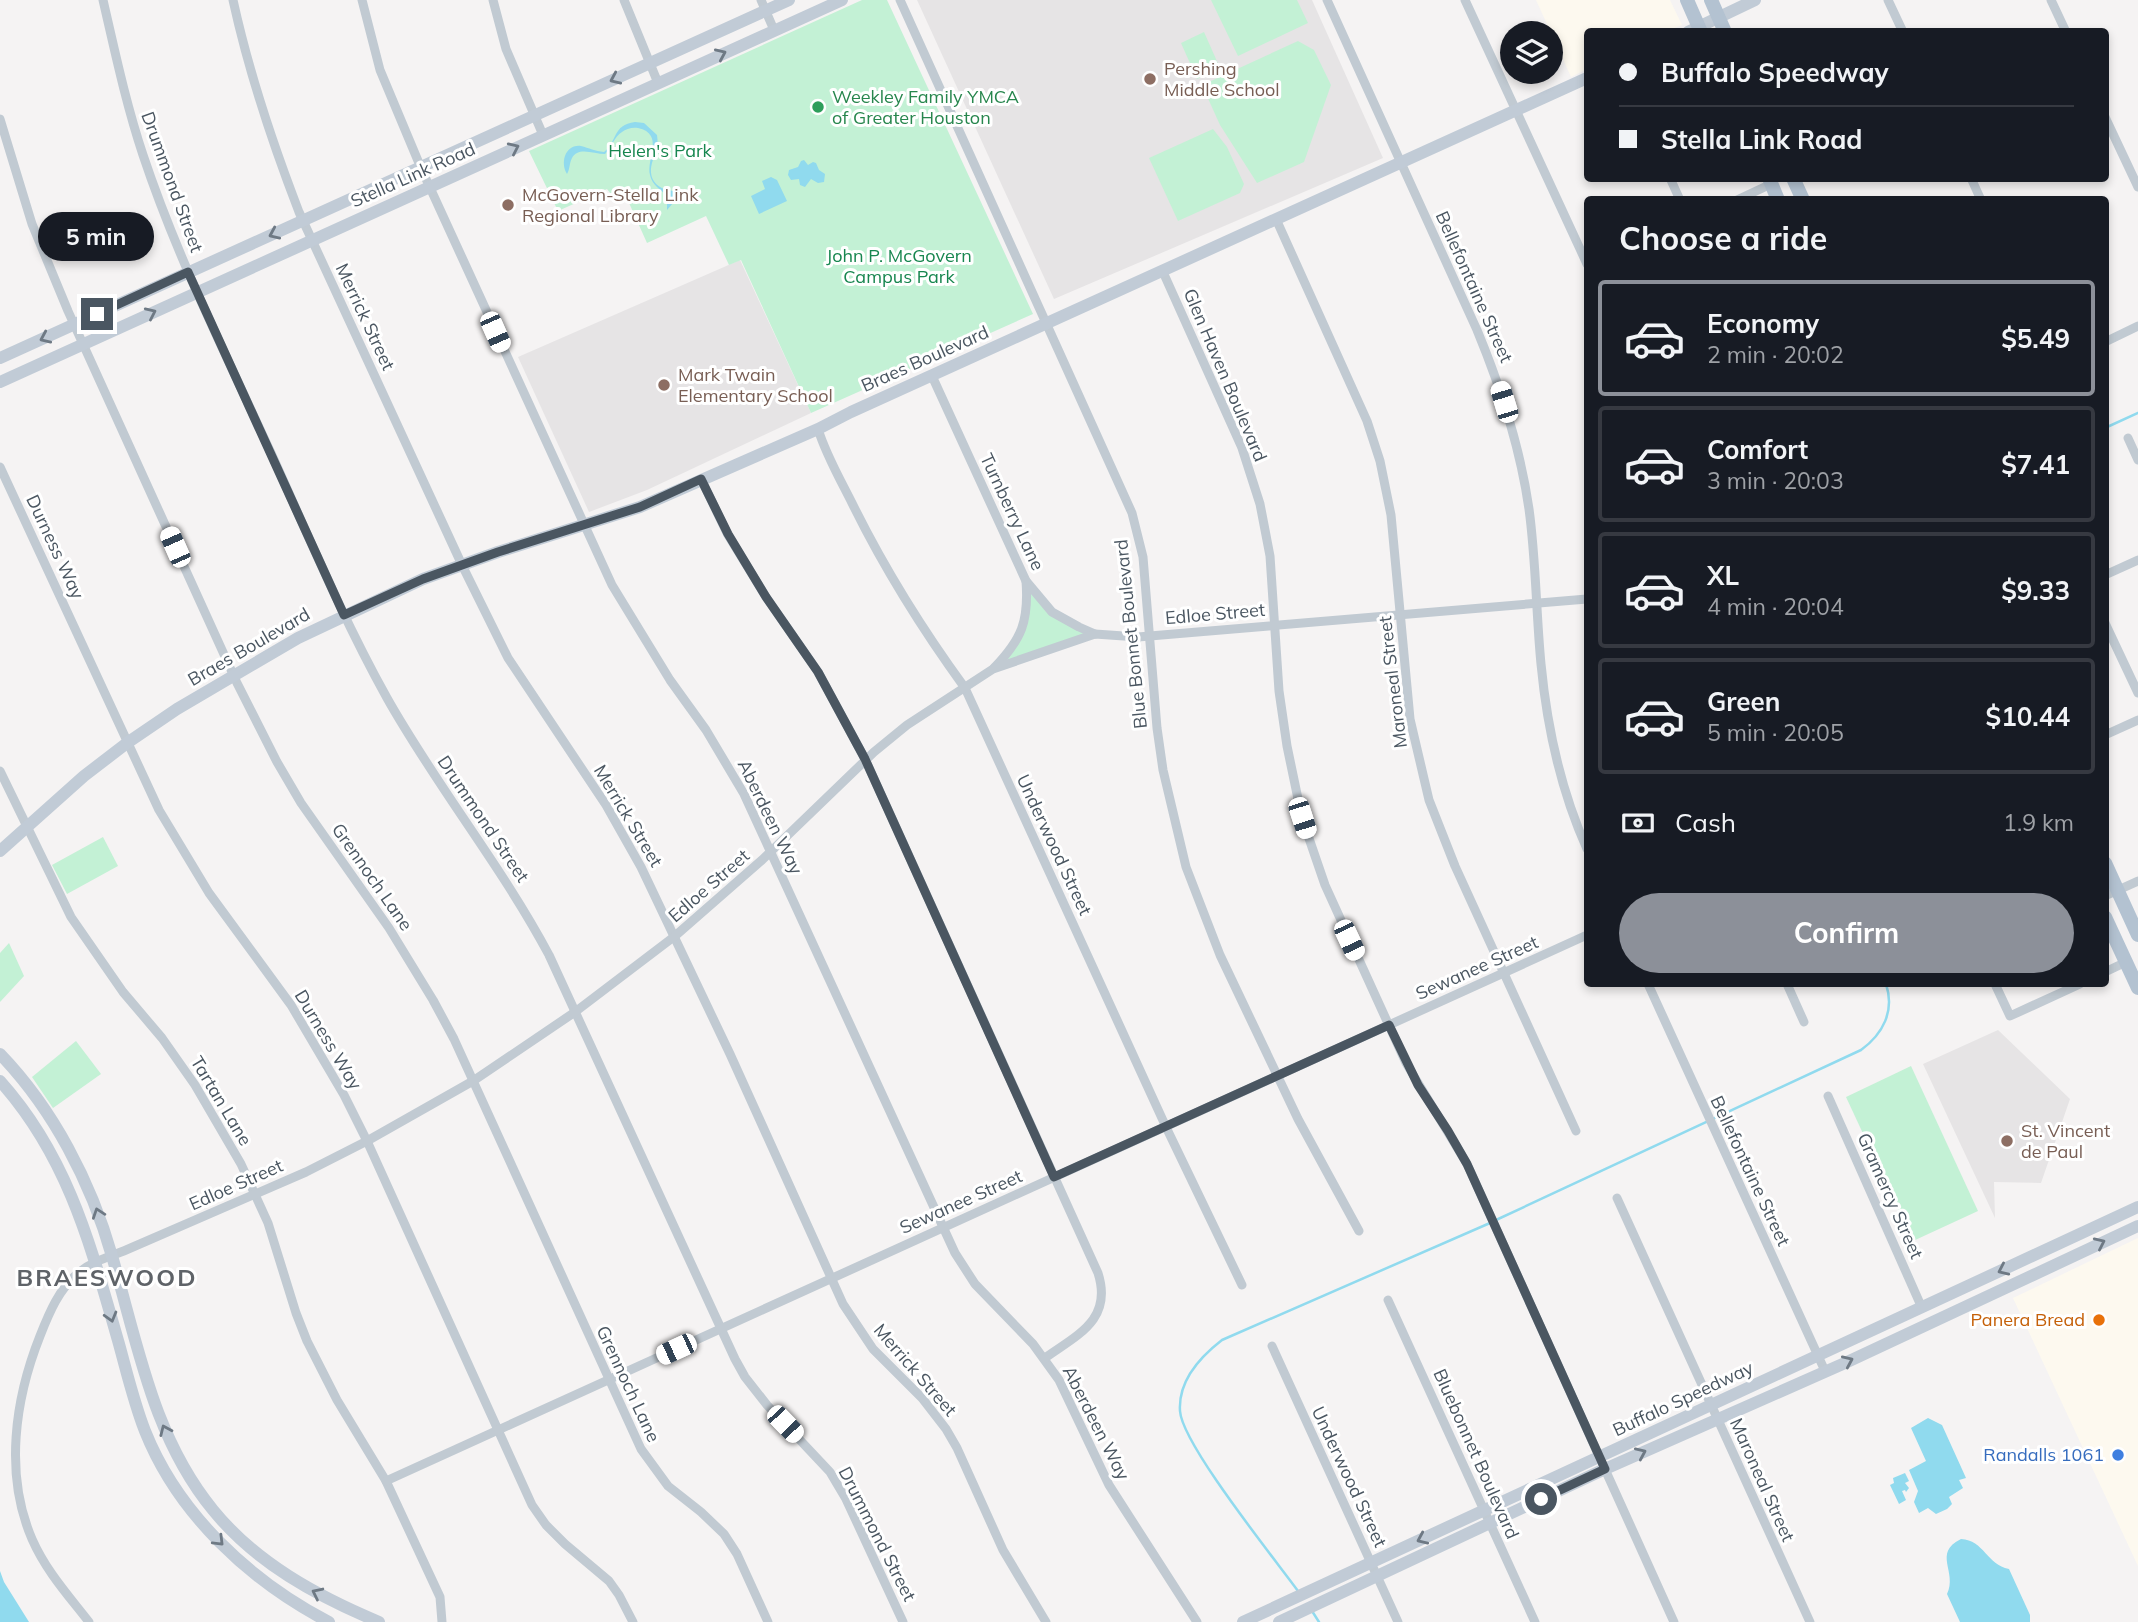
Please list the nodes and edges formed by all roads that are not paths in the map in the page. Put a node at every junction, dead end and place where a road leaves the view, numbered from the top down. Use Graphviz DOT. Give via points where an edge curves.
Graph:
graph roads {
  1 [pos="103,0"];
  2 [pos="233,0"];
  3 [pos="362,0"];
  4 [pos="493,0"];
  5 [pos="624,0"];
  6 [pos="789,0"];
  7 [pos="842,0"];
  8 [pos="900,0"];
  9 [pos="1327,0"];
  10 [pos="1465,0"];
  11 [pos="1687,0"];
  12 [pos="1711,0"];
  13 [pos="1755,0"];
  14 [pos="1888,0"];
  15 [pos="2051,0"];
  16 [pos="763,5"];
  17 [pos="1719,17"];
  18 [pos="1695,28"];
  19 [pos="1700,28"];
  20 [pos="1723,28"];
  21 [pos="1901,28"];
  22 [pos="2064,28"];
  23 [pos="774,30"];
  24 [pos="649,63"];
  25 [pos="1584,79"];
  26 [pos="658,83"];
  27 [pos="1515,110"];
  28 [pos="534,116"];
  29 [pos="0,119"];
  30 [pos="2109,125"];
  31 [pos="544,135"];
  32 [pos="1401,162"];
  33 [pos="421,168"];
  34 [pos="1768,182"];
  35 [pos="2138,187"];
  36 [pos="429,188"];
  37 [pos="1744,196"];
  38 [pos="1276,219"];
  39 [pos="303,220"];
  40 [pos="312,240"];
  41 [pos="1584,258"];
  42 [pos="188,272"];
  43 [pos="1163,272"];
  44 [pos="198,292"];
  45 [pos="1048,324"];
  46 [pos="74,325"];
  47 [pos="2138,326"];
  48 [pos="2109,340"];
  49 [pos="83,345"];
  50 [pos="0,358"];
  51 [pos="932,376"];
  52 [pos="0,382"];
  53 [pos="818,429"];
  54 [pos="2128,438"];
  55 [pos="2138,460"];
  56 [pos="0,467"];
  57 [pos="701,479"];
  58 [pos="584,526"];
  59 [pos="2138,560"];
  60 [pos="462,565"];
  61 [pos="2109,573"];
  62 [pos="1026,581"];
  63 [pos="1584,599"];
  64 [pos="1536,604"];
  65 [pos="1400,613"];
  66 [pos="344,615"];
  67 [pos="1275,625"];
  68 [pos="2109,631"];
  69 [pos="1095,634"];
  70 [pos="1149,636"];
  71 [pos="993,669"];
  72 [pos="233,676"];
  73 [pos="965,688"];
  74 [pos="2138,693"];
  75 [pos="2138,720"];
  76 [pos="2109,733"];
  77 [pos="127,743"];
  78 [pos="865,759"];
  79 [pos="0,771"];
  80 [pos="26,827"];
  81 [pos="1584,842"];
  82 [pos="0,850"];
  83 [pos="771,852"];
  84 [pos="2138,881"];
  85 [pos="2111,893"];
  86 [pos="2109,923"];
  87 [pos="2138,935"];
  88 [pos="675,936"];
  89 [pos="1584,936"];
  90 [pos="2132,958"];
  91 [pos="2109,970"];
  92 [pos="1504,973"];
  93 [pos="1649,987"];
  94 [pos="1788,987"];
  95 [pos="1996,987"];
  96 [pos="2073,987"];
  97 [pos="2138,988"];
  98 [pos="575,1012"];
  99 [pos="1804,1022"];
  100 [pos="1389,1025"];
  101 [pos="0,1054"];
  102 [pos="1278,1076"];
  103 [pos="0,1080"];
  104 [pos="473,1081"];
  105 [pos="1828,1096"];
  106 [pos="46,1112"];
  107 [pos="32,1121"];
  108 [pos="1166,1127"];
  109 [pos="1576,1131"];
  110 [pos="367,1141"];
  111 [pos="1054,1177"];
  112 [pos="255,1195"];
  113 [pos="1617,1198"];
  114 [pos="2138,1207"];
  115 [pos="2138,1226"];
  116 [pos="943,1228"];
  117 [pos="1359,1231"];
  118 [pos="2065,1241"];
  119 [pos="112,1255"];
  120 [pos="95,1261"];
  121 [pos="2063,1261"];
  122 [pos="831,1279"];
  123 [pos="1242,1285"];
  124 [pos="1388,1300"];
  125 [pos="1922,1308"];
  126 [pos="721,1329"];
  127 [pos="1272,1346"];
  128 [pos="1818,1355"];
  129 [pos="1045,1358"];
  130 [pos="1825,1371"];
  131 [pos="608,1380"];
  132 [pos="1711,1405"];
  133 [pos="1718,1419"];
  134 [pos="497,1431"];
  135 [pos="1602,1463"];
  136 [pos="386,1481"];
  137 [pos="212,1509"];
  138 [pos="1487,1517"];
  139 [pos="200,1521"];
  140 [pos="1371,1562"];
  141 [pos="1377,1576"];
  142 [pos="89,1622"];
  143 [pos="329,1622"];
  144 [pos="379,1622"];
  145 [pos="442,1622"];
  146 [pos="633,1622"];
  147 [pos="768,1622"];
  148 [pos="903,1622"];
  149 [pos="1046,1622"];
  150 [pos="1197,1622"];
  151 [pos="1243,1622"];
  152 [pos="1279,1622"];
  153 [pos="1398,1622"];
  154 [pos="1535,1622"];
  155 [pos="1674,1622"];
  156 [pos="1810,1622"];
  1 -- 42 [label="street, Drummond Street" via="127,104"];
  2 -- 39 [label="street, Merrick Street" via="247,66"];
  3 -- 33 [label="street, Aberdeen Way" via="380,70"];
  4 -- 28 [label="street" via="506,49"];
  5 -- 24 [label="street"];
  6 -- 16 [label="main road, Stella Link Road"];
  7 -- 23 [label="main road, Stella Link Road"];
  8 -- 45 [label="street, Blue Bonnet Boulevard"];
  9 -- 32 [label="street, Bellefontaine Street"];
  10 -- 27 [label="street"];
  11 -- 18 [label="main road"];
  12 -- 17 [label="main road"];
  13 -- 17 [label="main road"];
  14 -- 21 [label="street"];
  15 -- 22 [label="street"];
  16 -- 23 [label="street"];
  16 -- 24 [label="main road, Stella Link Road"];
  17 -- 19 [label="main road"];
  17 -- 20 [label="main road"];
  26 -- 23 [label="main road, Stella Link Road, one-way"];
  24 -- 26 [label="street"];
  24 -- 28 [label="main road, Stella Link Road, one-way"];
  25 -- 27 [label="main road, Braes Boulevard"];
  26 -- 31 [label="main road, Stella Link Road"];
  27 -- 32 [label="main road, Braes Boulevard"];
  27 -- 41 [label="street"];
  28 -- 31 [label="street"];
  28 -- 33 [label="main road, Stella Link Road"];
  29 -- 46 [label="street, Grennoch Lane" via="32,224"];
  30 -- 35 [label="street"];
  36 -- 31 [label="main road, Stella Link Road, one-way"];
  32 -- 38 [label="main road, Braes Boulevard"];
  32 -- 64 [label="street, Bellefontaine Street" via="1503,396 1529,510"];
  33 -- 36 [label="street, Aberdeen Way"];
  33 -- 39 [label="main road, Stella Link Road"];
  34 -- 37 [label="street"];
  36 -- 40 [label="main road, Stella Link Road"];
  36 -- 58 [label="street, Aberdeen Way"];
  38 -- 43 [label="main road, Braes Boulevard"];
  38 -- 65 [label="street, Maroneal Street" via="1367,421 1380,461 1391,515"];
  39 -- 40 [label="street, Merrick Street"];
  39 -- 42 [label="main road, Stella Link Road, one-way"];
  40 -- 44 [label="main road, Stella Link Road"];
  40 -- 60 [label="street, Merrick Street"];
  42 -- 44 [label="street, Drummond Street"];
  42 -- 46 [label="main road, Stella Link Road"];
  43 -- 45 [label="main road, Braes Boulevard"];
  43 -- 67 [label="street, Glen Haven Boulevard" via="1242,447 1260,504"];
  49 -- 44 [label="main road, Stella Link Road, one-way"];
  44 -- 66 [label="street, Drummond Street"];
  45 -- 51 [label="main road, Braes Boulevard"];
  45 -- 70 [label="street, Blue Bonnet Boulevard" via="1132,513 1143,557"];
  46 -- 49 [label="street, Grennoch Lane"];
  46 -- 50 [label="main road, Stella Link Road, one-way"];
  47 -- 48 [label="street"];
  49 -- 52 [label="main road, Stella Link Road"];
  49 -- 72 [label="street, Grennoch Lane"];
  51 -- 53 [label="main road, Braes Boulevard"];
  51 -- 62 [label="street, Turnberry Lane"];
  53 -- 57 [label="main road, Braes Boulevard"];
  53 -- 73 [label="street, Underwood Street" via="879,556"];
  54 -- 55 [label="street"];
  56 -- 77 [label="street, Durness Way"];
  57 -- 58 [label="main road, Braes Boulevard"];
  57 -- 78 [label="street" via="733,543 818,672"];
  58 -- 60 [label="main road, Braes Boulevard"];
  58 -- 83 [label="street, Aberdeen Way" via="632,622 725,760"];
  59 -- 61 [label="street"];
  60 -- 66 [label="main road, Braes Boulevard"];
  60 -- 88 [label="street, Merrick Street" via="508,658 619,826"];
  62 -- 69 [label="street, Turnberry Lane" via="1052,612"];
  62 -- 71 [label="street" via="1028,607 1023,627 1013,649"];
  63 -- 64 [label="street, Edloe Street"];
  64 -- 65 [label="street, Edloe Street"];
  64 -- 81 [label="street, Bellefontaine Street" via="1555,753"];
  65 -- 67 [label="street, Edloe Street"];
  65 -- 92 [label="street, Maroneal Street" via="1410,719 1429,800"];
  66 -- 72 [label="main road, Braes Boulevard"];
  66 -- 98 [label="street, Drummond Street" via="429,770 525,910"];
  67 -- 70 [label="street, Edloe Street"];
  67 -- 100 [label="street, Glen Haven Boulevard" via="1279,691 1302,818 1325,885"];
  68 -- 74 [label="street"];
  69 -- 70 [label="street, Edloe Street"];
  69 -- 71 [label="street, Edloe Street"];
  70 -- 102 [label="street, Blue Bonnet Boulevard" via="1163,770 1186,867 1220,955"];
  71 -- 73 [label="street, Edloe Street"];
  72 -- 77 [label="main road, Braes Boulevard"];
  72 -- 104 [label="street, Grennoch Lane" via="301,803 428,991"];
  73 -- 78 [label="street, Edloe Street"];
  73 -- 108 [label="street, Underwood Street"];
  75 -- 76 [label="street"];
  77 -- 80 [label="main road, Braes Boulevard"];
  77 -- 110 [label="street, Durness Way" via="159,810 209,893 291,1005"];
  78 -- 83 [label="street, Edloe Street"];
  78 -- 111 [label="street"];
  79 -- 80 [label="street, Tartan Lane"];
  80 -- 82 [label="main road, Braes Boulevard"];
  80 -- 112 [label="street, Tartan Lane" via="71,917 195,1085"];
  83 -- 88 [label="street, Edloe Street"];
  83 -- 116 [label="street, Aberdeen Way"];
  84 -- 85 [label="street"];
  85 -- 87 [label="main road"];
  86 -- 90 [label="main road"];
  88 -- 98 [label="street, Edloe Street"];
  88 -- 122 [label="street, Merrick Street"];
  89 -- 92 [label="street, Sewanee Street"];
  90 -- 91 [label="street"];
  90 -- 97 [label="main road"];
  92 -- 100 [label="street, Sewanee Street"];
  92 -- 109 [label="street, Maroneal Street"];
  93 -- 128 [label="street, Bellefontaine Street"];
  94 -- 99 [label="street"];
  95 -- 96 [label="street" via="2010,1016"];
  98 -- 104 [label="street, Edloe Street"];
  98 -- 126 [label="street, Drummond Street"];
  100 -- 102 [label="street, Sewanee Street"];
  100 -- 135 [label="street, Glen Haven Boulevard" via="1418,1085 1467,1164"];
  101 -- 106 [label="main road"];
  102 -- 108 [label="street, Sewanee Street"];
  102 -- 117 [label="street, Blue Bonnet Boulevard"];
  103 -- 107 [label="main road"];
  104 -- 110 [label="street, Edloe Street"];
  104 -- 131 [label="street, Grennoch Lane"];
  105 -- 125 [label="street, Gramercy Street"];
  106 -- 107 [label="main road"];
  119 -- 106 [label="main road, one-way" via="76,1162"];
  107 -- 120 [label="main road" via="80,1212"];
  108 -- 111 [label="street, Sewanee Street"];
  108 -- 123 [label="street, Underwood Street"];
  110 -- 112 [label="street, Edloe Street"];
  110 -- 134 [label="street, Durness Way"];
  111 -- 116 [label="street, Sewanee Street"];
  111 -- 129 [label="street" via="1098,1273 1102,1299 1091,1325"];
  112 -- 119 [label="street, Edloe Street"];
  112 -- 136 [label="street, Tartan Lane" via="320,1369"];
  113 -- 132 [label="street, Maroneal Street"];
  114 -- 118 [label="main road, Buffalo Speedway"];
  121 -- 115 [label="main road, Buffalo Speedway, one-way"];
  116 -- 122 [label="street, Sewanee Street"];
  116 -- 129 [label="street, Aberdeen Way" via="975,1284"];
  118 -- 121 [label="main road"];
  118 -- 125 [label="main road, Buffalo Speedway, one-way"];
  119 -- 120 [label="street, Edloe Street"];
  137 -- 119 [label="main road, one-way" via="162,1426"];
  120 -- 139 [label="main road, one-way" via="144,1429 173,1485"];
  120 -- 142 [label="street, Edloe Street" via="65,1286 51,1308 27,1371 16,1437 20,1497 31,1537 58,1584"];
  130 -- 121 [label="main road, Buffalo Speedway, one-way"];
  122 -- 126 [label="street, Sewanee Street"];
  122 -- 149 [label="street, Merrick Street" via="857,1327 946,1429 1007,1558"];
  124 -- 138 [label="street, Bluebonnet Boulevard"];
  125 -- 128 [label="main road, Buffalo Speedway"];
  126 -- 131 [label="street, Sewanee Street"];
  126 -- 148 [label="street, Drummond Street" via="745,1377 830,1472"];
  127 -- 140 [label="street, Underwood Street"];
  128 -- 130 [label="street, Bellefontaine Street"];
  128 -- 132 [label="main road, Buffalo Speedway"];
  129 -- 150 [label="street, Aberdeen Way" via="1118,1501"];
  130 -- 133 [label="main road, Buffalo Speedway"];
  131 -- 134 [label="street, Sewanee Street"];
  131 -- 147 [label="street, Grennoch Lane" via="641,1449 660,1477 714,1522 731,1544"];
  132 -- 133 [label="street, Maroneal Street"];
  132 -- 135 [label="main road, Buffalo Speedway"];
  135 -- 133 [label="main road, Buffalo Speedway, one-way"];
  133 -- 156 [label="street, Maroneal Street"];
  134 -- 136 [label="street, Sewanee Street"];
  134 -- 146 [label="street, Durness Way" via="546,1525 608,1581"];
  135 -- 138 [label="main road, Buffalo Speedway"];
  135 -- 155 [label="street, Glen Haven Boulevard"];
  136 -- 145 [label="street, Tartan Lane" via="440,1597"];
  137 -- 139 [label="main road"];
  144 -- 137 [label="main road, one-way" via="304,1587 264,1559"];
  138 -- 140 [label="main road, Buffalo Speedway, one-way"];
  138 -- 141 [label="main road, Buffalo Speedway"];
  138 -- 154 [label="street, Bluebonnet Boulevard"];
  139 -- 143 [label="main road, one-way" via="264,1581"];
  140 -- 141 [label="street, Underwood Street"];
  140 -- 151 [label="main road, Buffalo Speedway"];
  141 -- 152 [label="main road, Buffalo Speedway"];
  141 -- 153 [label="street, Underwood Street"];
}
